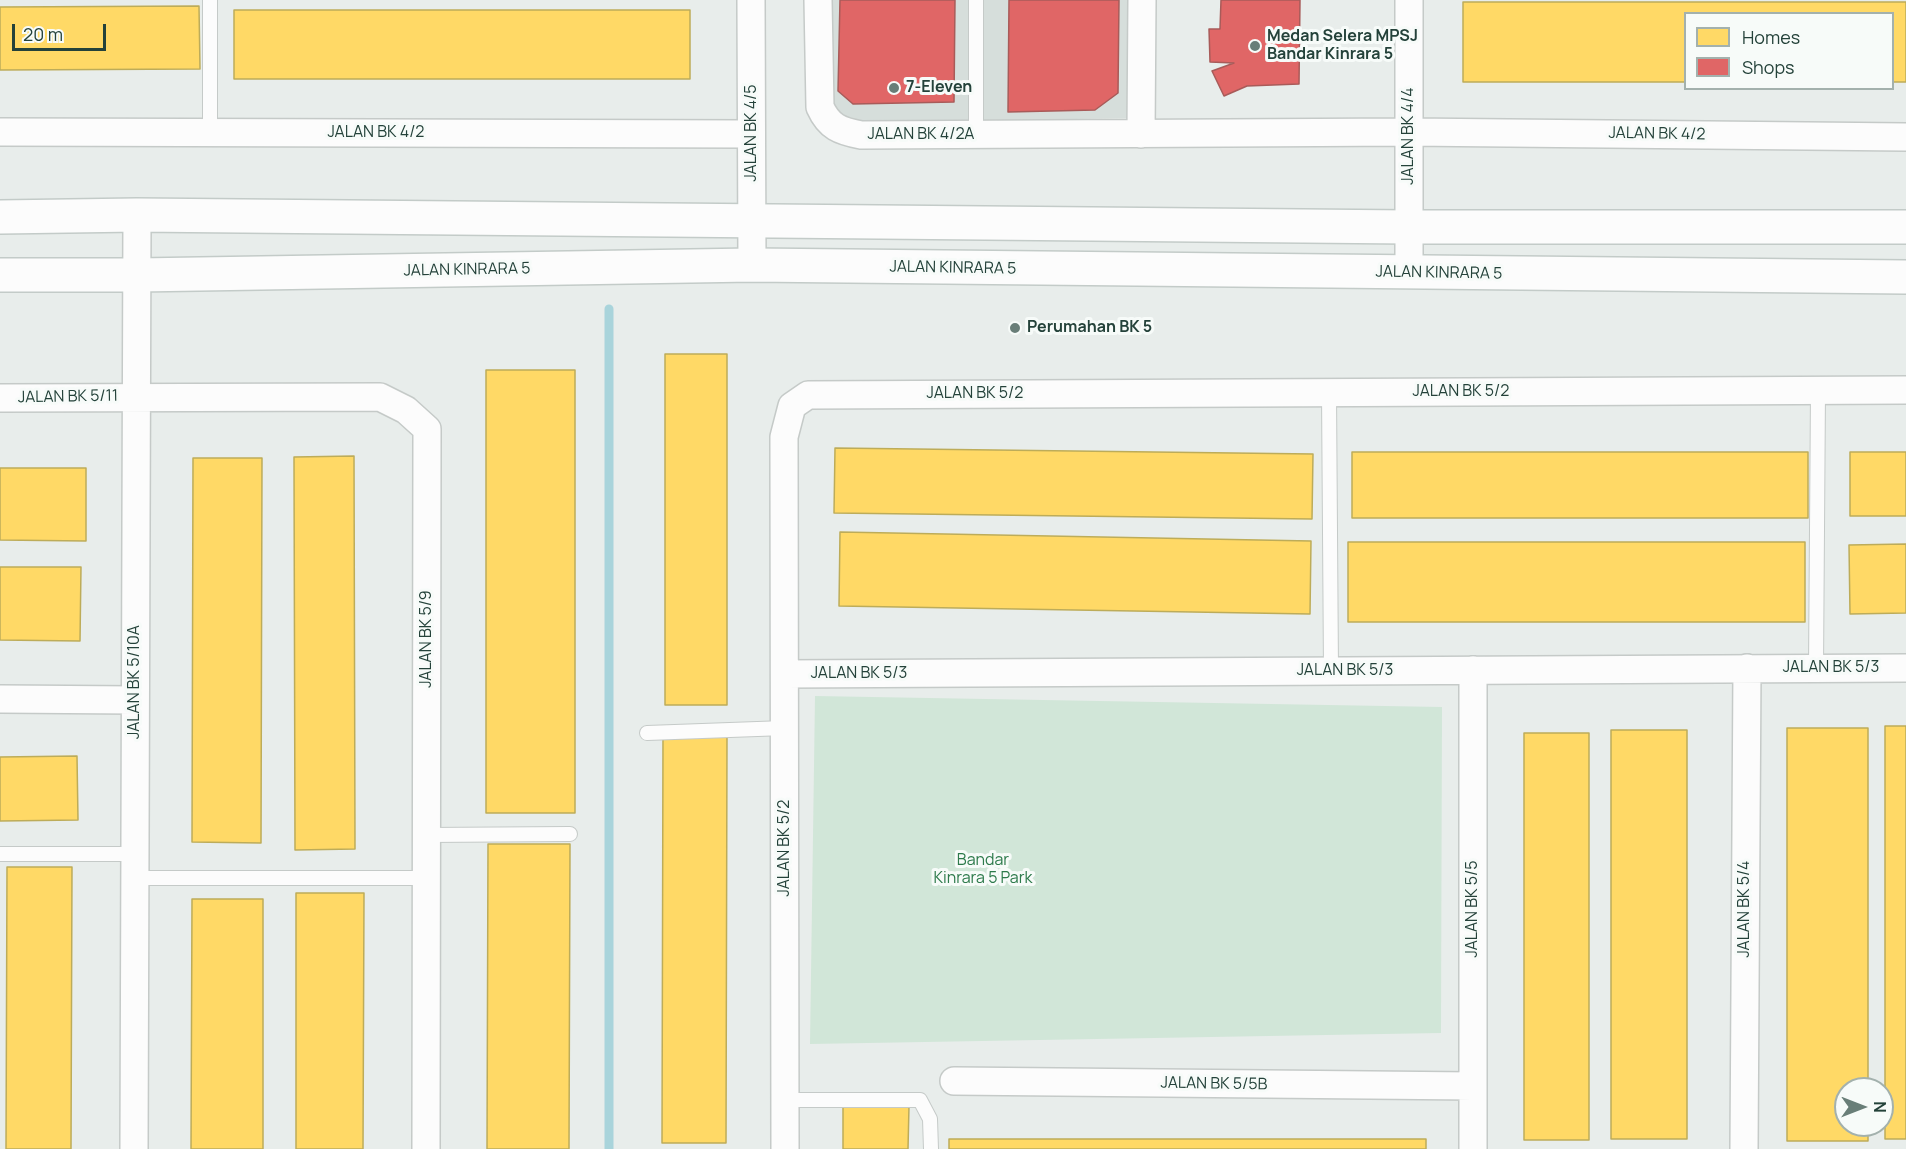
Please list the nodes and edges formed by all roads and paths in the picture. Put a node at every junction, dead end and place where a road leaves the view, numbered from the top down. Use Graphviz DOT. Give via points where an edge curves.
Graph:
graph roads {
  1 [pos="210,0"];
  2 [pos="751,0"];
  3 [pos="818,0"];
  4 [pos="976,0"];
  5 [pos="1142,0"];
  6 [pos="1409,0"];
  7 [pos="0,132"];
  8 [pos="1409,132"];
  9 [pos="210,133"];
  10 [pos="751,134"];
  11 [pos="1141,134"];
  12 [pos="976,135"];
  13 [pos="1906,137"];
  14 [pos="137,215"];
  15 [pos="0,217"];
  16 [pos="752,220"];
  17 [pos="1409,227"];
  18 [pos="1906,227"];
  19 [pos="752,266"];
  20 [pos="1409,273"];
  21 [pos="0,275"];
  22 [pos="138,275"];
  23 [pos="1906,277"];
  24 [pos="1906,390"];
  25 [pos="1818,391"];
  26 [pos="1329,393"];
  27 [pos="136,396"];
  28 [pos="0,398"];
  29 [pos="1747,668"];
  30 [pos="1816,668"];
  31 [pos="1906,668"];
  32 [pos="1473,670"];
  33 [pos="1331,671"];
  34 [pos="785,674"];
  35 [pos="0,699"];
  36 [pos="135,700"];
  37 [pos="785,728"];
  38 [pos="647,733"];
  39 [pos="570,834"];
  40 [pos="427,835"];
  41 [pos="0,854"];
  42 [pos="134,866"];
  43 [pos="427,878"];
  44 [pos="954,1081"];
  45 [pos="1473,1086"];
  46 [pos="785,1100"];
  47 [pos="134,1149"];
  48 [pos="426,1149"];
  49 [pos="785,1149"];
  50 [pos="931,1149"];
  51 [pos="1473,1149"];
  52 [pos="1743,1149"];
  1 -- 9 [label="lane"];
  2 -- 10 [label="street, JALAN BK 4/5"];
  3 -- 12 [label="street, JALAN BK 4/2A" via="818,92 826,121 839,131 861,135"];
  4 -- 12 [label="lane"];
  5 -- 11 [label="street"];
  6 -- 8 [label="street, JALAN BK 4/4"];
  7 -- 9 [label="street, JALAN BK 4/2"];
  8 -- 11 [label="street, JALAN BK 4/2A"];
  8 -- 13 [label="street, JALAN BK 4/2"];
  8 -- 17 [label="street, JALAN BK 4/4"];
  9 -- 10 [label="street, JALAN BK 4/2"];
  10 -- 16 [label="street, JALAN BK 4/5"];
  11 -- 12 [label="street, JALAN BK 4/2A"];
  14 -- 15 [label="main road"];
  14 -- 16 [label="main road"];
  14 -- 22 [label="street, JALAN BK 5/10A"];
  16 -- 17 [label="main road"];
  16 -- 19 [label="street, JALAN BK 4/5"];
  17 -- 18 [label="main road"];
  17 -- 20 [label="street, JALAN BK 4/4"];
  19 -- 20 [label="main road, JALAN KINRARA 5"];
  19 -- 22 [label="main road, JALAN KINRARA 5"];
  20 -- 23 [label="main road, JALAN KINRARA 5"];
  21 -- 22 [label="main road, JALAN KINRARA 5"];
  22 -- 27 [label="street, JALAN BK 5/10A"];
  24 -- 25 [label="street, JALAN BK 5/2"];
  25 -- 26 [label="street, JALAN BK 5/2"];
  25 -- 30 [label="lane"];
  26 -- 33 [label="lane"];
  26 -- 34 [label="street, JALAN BK 5/2" via="808,395 792,406 784,437"];
  27 -- 28 [label="street, JALAN BK 5/11"];
  27 -- 36 [label="street, JALAN BK 5/10A"];
  27 -- 40 [label="street, JALAN BK 5/9" via="380,397 406,410 427,429"];
  29 -- 30 [label="street, JALAN BK 5/3"];
  29 -- 32 [label="street, JALAN BK 5/3"];
  29 -- 52 [label="street, JALAN BK 5/4"];
  30 -- 31 [label="street, JALAN BK 5/3"];
  32 -- 33 [label="street, JALAN BK 5/3"];
  32 -- 45 [label="street, JALAN BK 5/5"];
  33 -- 34 [label="street, JALAN BK 5/3"];
  34 -- 37 [label="street, JALAN BK 5/2"];
  35 -- 36 [label="street"];
  36 -- 42 [label="street, JALAN BK 5/10A"];
  37 -- 38 [label="lane"];
  37 -- 46 [label="street, JALAN BK 5/2"];
  39 -- 40 [label="lane"];
  40 -- 43 [label="street, JALAN BK 5/9"];
  41 -- 42 [label="lane"];
  42 -- 43 [label="lane"];
  42 -- 47 [label="street, JALAN BK 5/10A"];
  43 -- 48 [label="street, JALAN BK 5/9"];
  44 -- 45 [label="street, JALAN BK 5/5B"];
  45 -- 51 [label="street, JALAN BK 5/5"];
  46 -- 49 [label="street, JALAN BK 5/2"];
  46 -- 50 [label="lane" via="920,1100 930,1119"];
}
